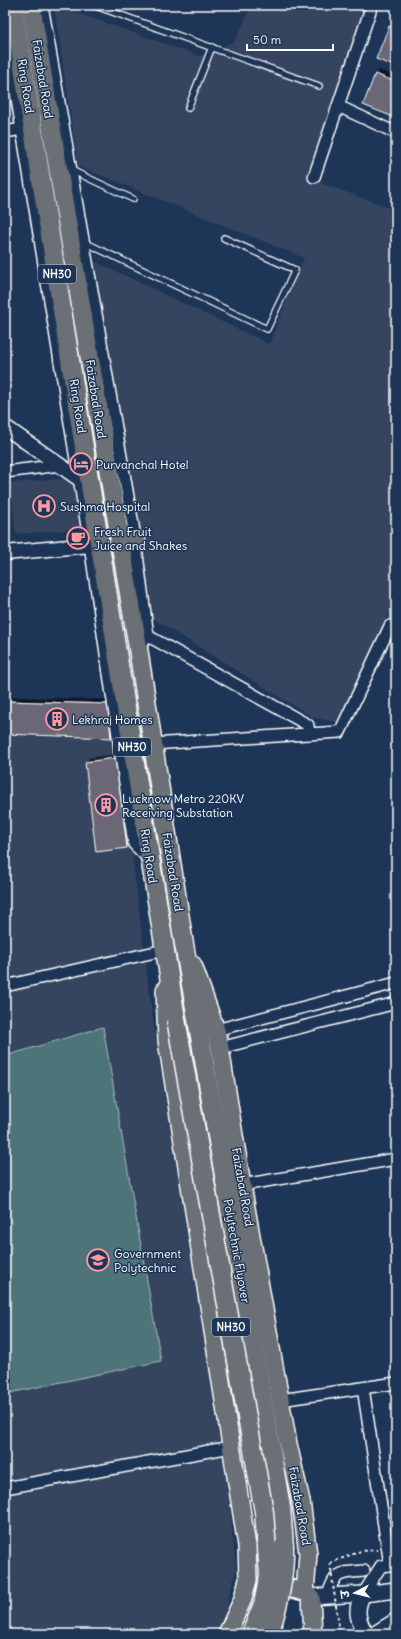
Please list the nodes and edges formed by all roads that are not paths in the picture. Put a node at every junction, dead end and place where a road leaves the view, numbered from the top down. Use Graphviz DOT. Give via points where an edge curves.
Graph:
graph roads {
  1 [pos="13,5"];
  2 [pos="31,5"];
  3 [pos="42,5"];
  4 [pos="93,5"];
  5 [pos="372,5"];
  6 [pos="5,26"];
  7 [pos="212,47"];
  8 [pos="319,86"];
  9 [pos="338,106"];
  10 [pos="188,108"];
  11 [pos="22,129"];
  12 [pos="5,132"];
  13 [pos="396,134"];
  14 [pos="71,170"];
  15 [pos="314,177"];
  16 [pos="133,199"];
  17 [pos="224,238"];
  18 [pos="84,242"];
  19 [pos="5,427"];
  20 [pos="60,465"];
  21 [pos="5,472"];
  22 [pos="78,478"];
  23 [pos="127,541"];
  24 [pos="95,544"];
  25 [pos="5,553"];
  26 [pos="390,626"];
  27 [pos="143,642"];
  28 [pos="309,734"];
  29 [pos="152,744"];
  30 [pos="183,938"];
  31 [pos="164,950"];
  32 [pos="396,983"];
  33 [pos="5,986"];
  34 [pos="328,1001"];
  35 [pos="396,1003"];
  36 [pos="332,1020"];
  37 [pos="216,1030"];
  38 [pos="220,1048"];
  39 [pos="396,1159"];
  40 [pos="242,1185"];
  41 [pos="396,1383"];
  42 [pos="363,1388"];
  43 [pos="280,1400"];
  44 [pos="231,1447"];
  45 [pos="5,1488"];
  46 [pos="247,1546"];
  47 [pos="308,1549"];
  48 [pos="393,1564"];
  49 [pos="364,1571"];
  50 [pos="248,1580"];
  51 [pos="396,1590"];
  52 [pos="363,1594"];
  53 [pos="308,1595"];
  54 [pos="328,1596"];
  55 [pos="396,1621"];
  56 [pos="227,1634"];
  57 [pos="251,1634"];
  58 [pos="269,1634"];
  59 [pos="313,1634"];
  60 [pos="366,1634"];
  61 [pos="375,1634"];
  1 -- 24 [label="highway, Ring Road / NH30"];
  2 -- 23 [label="highway, Faizabad Road / NH30"];
  3 -- 14 [label="street"];
  4 -- 7 [label="lane"];
  5 -- 9 [label="street"];
  6 -- 11 [label="street"];
  7 -- 8 [label="lane"];
  7 -- 10 [label="lane"];
  9 -- 13 [label="street"];
  9 -- 15 [label="street"];
  11 -- 12 [label="street"];
  11 -- 22 [label="street"];
  14 -- 16 [label="lane"];
  14 -- 18 [label="street"];
  17 -- 18 [label="lane" via="295,270 267,329"];
  18 -- 23 [label="street"];
  19 -- 20 [label="street"];
  20 -- 21 [label="street"];
  20 -- 22 [label="street"];
  22 -- 24 [label="street"];
  23 -- 27 [label="highway, Faizabad Road / NH30"];
  24 -- 25 [label="street"];
  24 -- 31 [label="highway, Ring Road / NH30"];
  26 -- 28 [label="street" via="340,732"];
  27 -- 28 [label="street" via="308,725"];
  27 -- 29 [label="highway, Faizabad Road / NH30"];
  28 -- 29 [label="street"];
  29 -- 30 [label="highway, Faizabad Road / NH30"];
  30 -- 37 [label="main road, Faizabad Road"];
  30 -- 58 [label="highway, Polytechnic Flyover / NH30, bridge" via="281,1507 285,1572"];
  31 -- 33 [label="street"];
  31 -- 44 [label="main road" via="167,1041"];
  31 -- 57 [label="highway, Polytechnic Flyover / NH30, bridge" via="264,1512 269,1575 263,1604"];
  32 -- 34 [label="street"];
  34 -- 36 [label="street"];
  34 -- 37 [label="street"];
  35 -- 36 [label="street"];
  36 -- 38 [label="street"];
  37 -- 38 [label="main road, Faizabad Road"];
  38 -- 40 [label="main road, Faizabad Road"];
  39 -- 40 [label="street"];
  40 -- 43 [label="main road, Faizabad Road"];
  41 -- 42 [label="street"];
  42 -- 43 [label="street"];
  42 -- 48 [label="street" via="387,1548"];
  43 -- 47 [label="main road, Faizabad Road"];
  44 -- 45 [label="street"];
  44 -- 46 [label="main road"];
  46 -- 47 [label="main road" via="281,1551"];
  46 -- 50 [label="main road"];
  47 -- 53 [label="main road, Faizabad Road"];
  48 -- 52 [label="street" via="381,1566"];
  49 -- 54 [label="street" via="341,1573 331,1582"];
  50 -- 53 [label="main road" via="275,1584"];
  50 -- 56 [label="main road" via="242,1601"];
  51 -- 52 [label="main road"];
  52 -- 54 [label="main road"];
  52 -- 60 [label="main road" via="358,1603 357,1614"];
  53 -- 54 [label="main road"];
  53 -- 59 [label="main road, Faizabad Road"];
  55 -- 61 [label="main road"];
}
